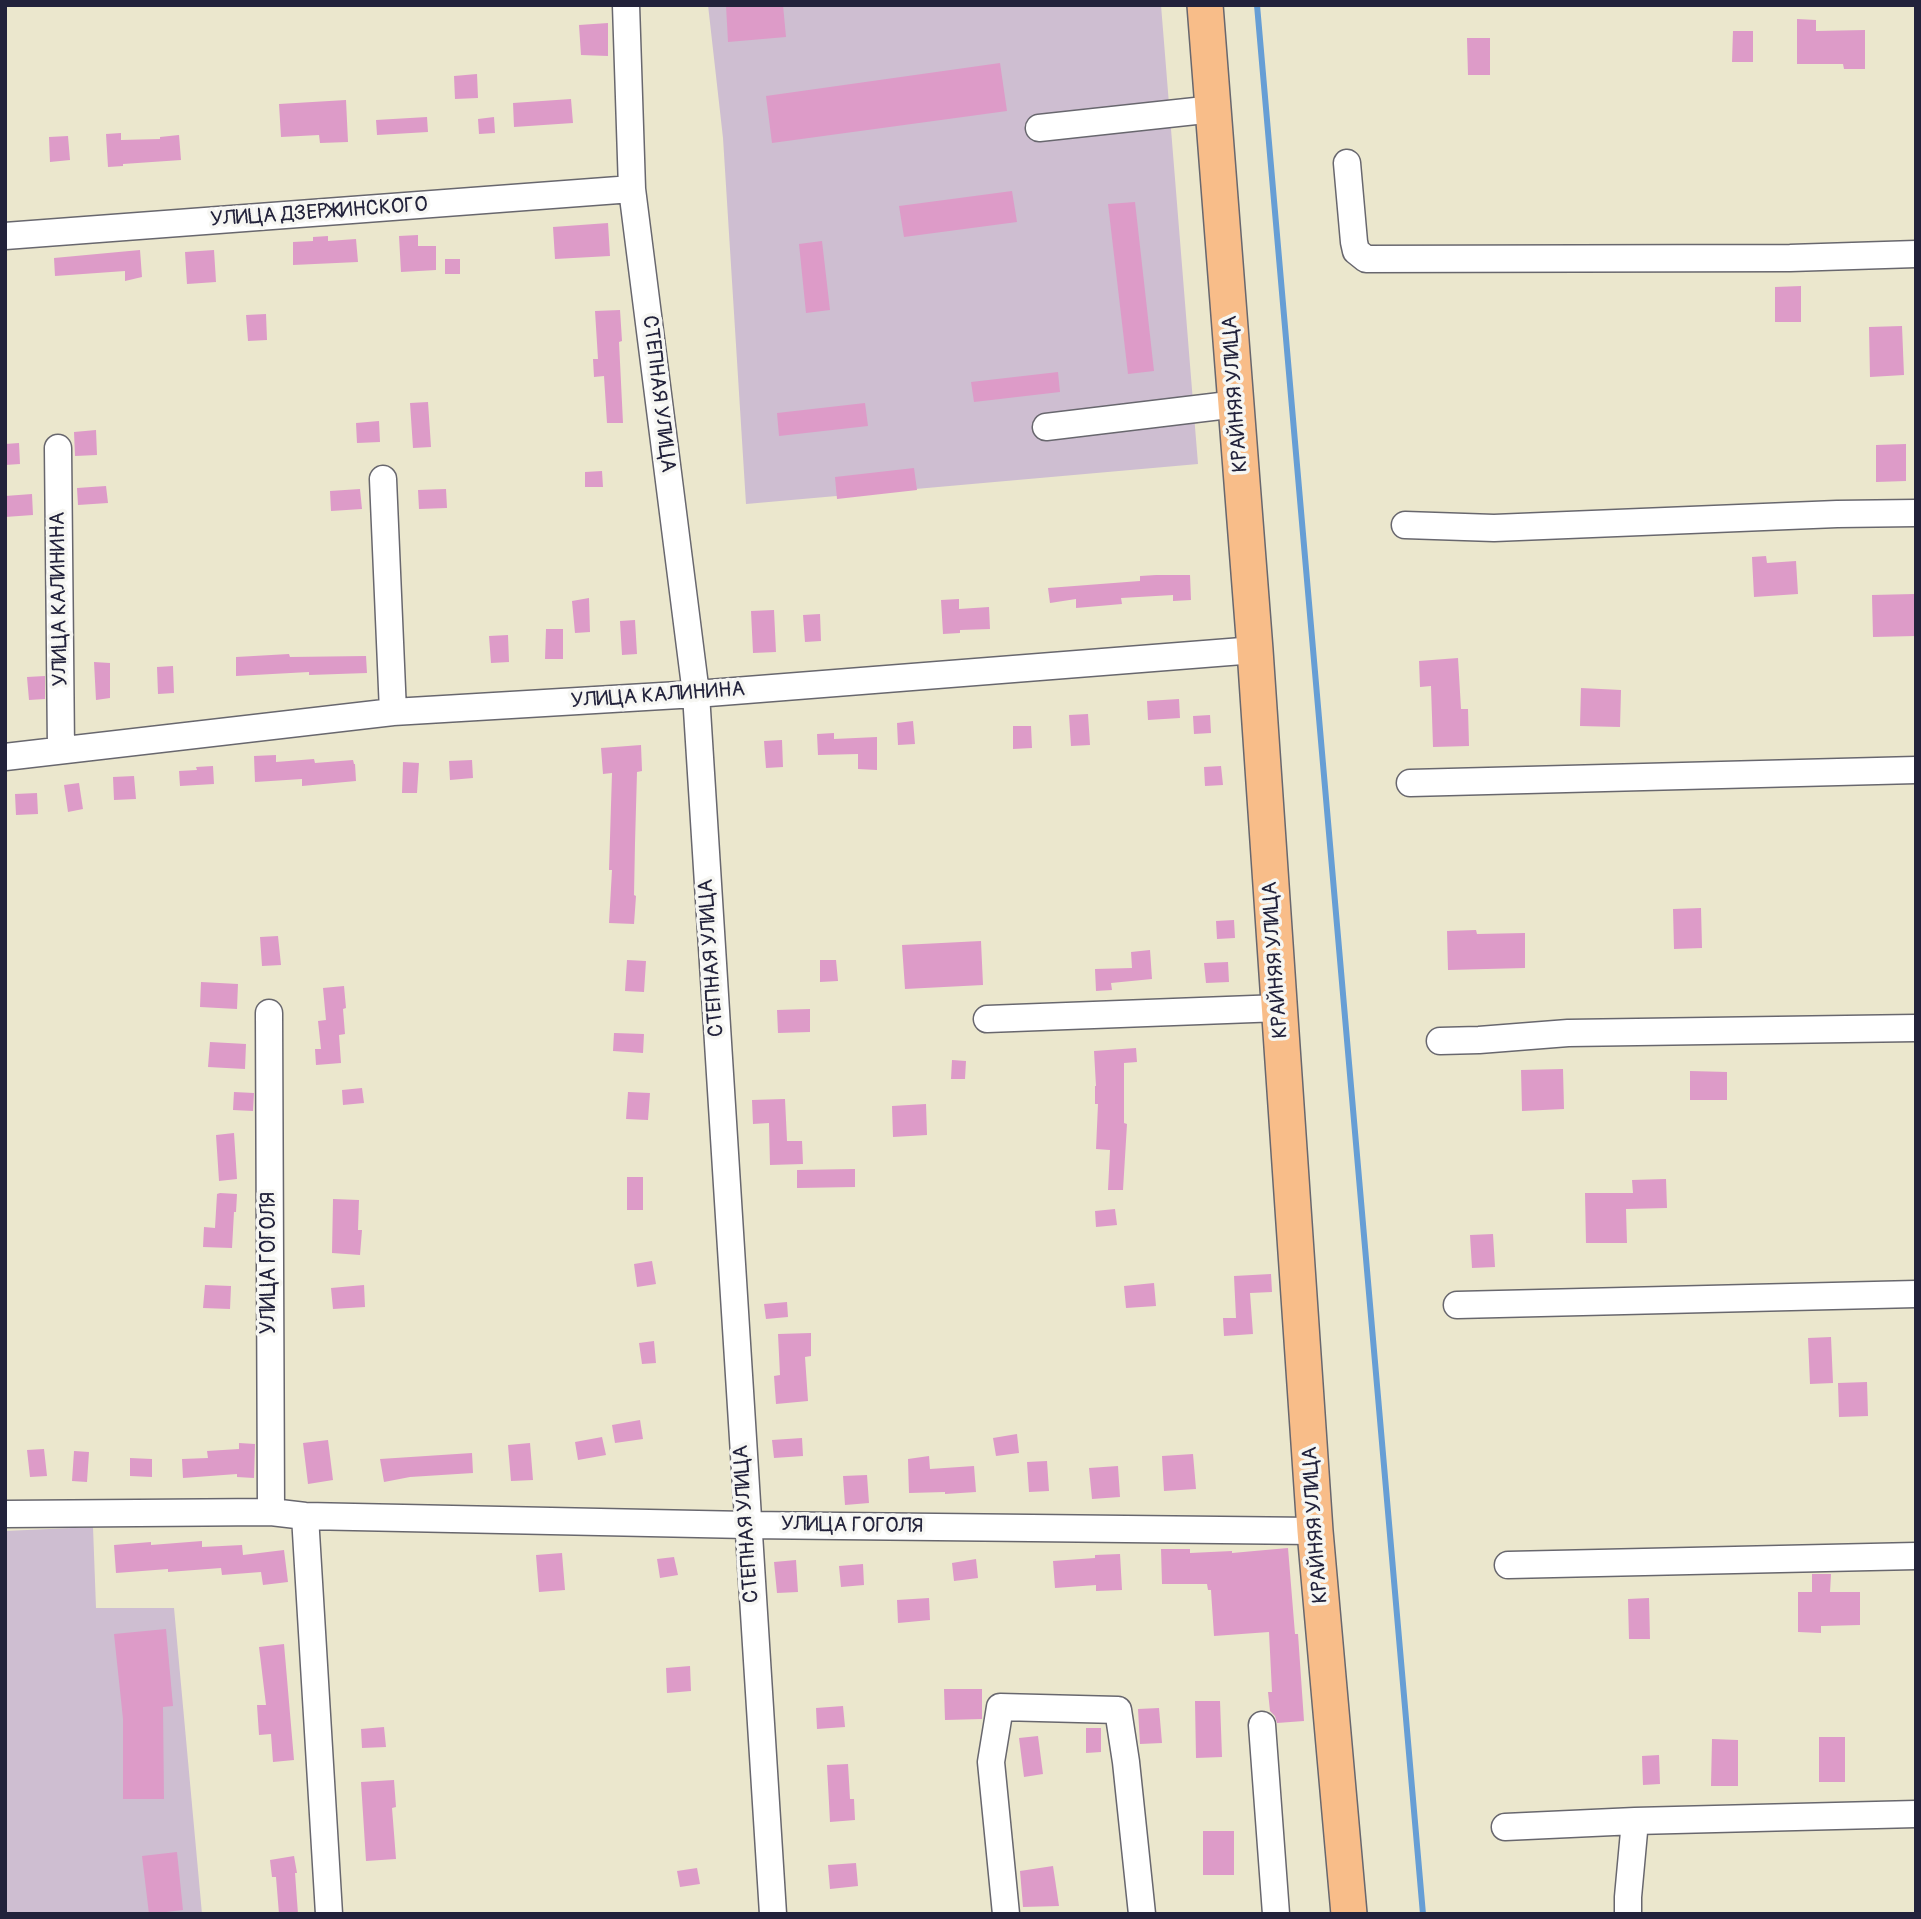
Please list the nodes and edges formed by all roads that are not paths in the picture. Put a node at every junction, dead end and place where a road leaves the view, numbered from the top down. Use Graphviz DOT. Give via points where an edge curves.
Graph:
graph roads {
  1 [pos="626,5"];
  2 [pos="1205,5"];
  3 [pos="1214,109"];
  4 [pos="1038,128"];
  5 [pos="1347,163"];
  6 [pos="632,189"];
  7 [pos="5,236"];
  8 [pos="1916,254"];
  9 [pos="1237,404"];
  10 [pos="1046,426"];
  11 [pos="58,448"];
  12 [pos="383,479"];
  13 [pos="1916,513"];
  14 [pos="1405,526"];
  15 [pos="1255,650"];
  16 [pos="696,694"];
  17 [pos="393,712"];
  18 [pos="61,750"];
  19 [pos="5,757"];
  20 [pos="1916,770"];
  21 [pos="1410,783"];
  22 [pos="1280,1008"];
  23 [pos="270,1013"];
  24 [pos="986,1019"];
  25 [pos="1916,1028"];
  26 [pos="1440,1041"];
  27 [pos="1916,1294"];
  28 [pos="1457,1305"];
  29 [pos="271,1513"];
  30 [pos="5,1514"];
  31 [pos="305,1516"];
  32 [pos="747,1525"];
  33 [pos="1315,1531"];
  34 [pos="1916,1556"];
  35 [pos="1508,1565"];
  36 [pos="1262,1725"];
  37 [pos="1916,1814"];
  38 [pos="1635,1821"];
  39 [pos="1505,1828"];
  40 [pos="329,1914"];
  41 [pos="773,1914"];
  42 [pos="1006,1914"];
  43 [pos="1142,1914"];
  44 [pos="1276,1914"];
  45 [pos="1349,1914"];
  46 [pos="1628,1914"];
  1 -- 6 [label="street, СТЕПНАЯ УЛИЦА"];
  2 -- 3 [label="main road, КРАЙНЯЯ УЛИЦА"];
  3 -- 4 [label="street"];
  3 -- 9 [label="main road, КРАЙНЯЯ УЛИЦА"];
  5 -- 8 [label="street" via="1354,242 1356,251 1366,259"];
  6 -- 7 [label="street, УЛИЦА ДЗЕРЖИНСКОГО"];
  6 -- 16 [label="street, СТЕПНАЯ УЛИЦА"];
  9 -- 10 [label="street"];
  9 -- 15 [label="main road, КРАЙНЯЯ УЛИЦА"];
  11 -- 18 [label="street, УЛИЦА КАЛИНИНА"];
  12 -- 17 [label="street"];
  13 -- 14 [label="street" via="1494,528"];
  15 -- 16 [label="street, УЛИЦА КАЛИНИНА"];
  15 -- 22 [label="main road, КРАЙНЯЯ УЛИЦА"];
  16 -- 17 [label="street, УЛИЦА КАЛИНИНА"];
  16 -- 32 [label="street, СТЕПНАЯ УЛИЦА"];
  17 -- 18 [label="street, УЛИЦА КАЛИНИНА"];
  18 -- 19 [label="street, УЛИЦА КАЛИНИНА"];
  20 -- 21 [label="street"];
  22 -- 24 [label="street"];
  22 -- 33 [label="main road, КРАЙНЯЯ УЛИЦА"];
  23 -- 29 [label="street, УЛИЦА ГОГОЛЯ"];
  25 -- 26 [label="street" via="1568,1032"];
  27 -- 28 [label="street"];
  29 -- 30 [label="street, УЛИЦА ГОГОЛЯ"];
  29 -- 31 [label="street, УЛИЦА ГОГОЛЯ"];
  31 -- 32 [label="street, УЛИЦА ГОГОЛЯ"];
  31 -- 40 [label="street"];
  32 -- 33 [label="street, УЛИЦА ГОГОЛЯ"];
  32 -- 41 [label="street, СТЕПНАЯ УЛИЦА"];
  33 -- 45 [label="main road, КРАЙНЯЯ УЛИЦА"];
  34 -- 35 [label="street"];
  36 -- 44 [label="street"];
  37 -- 38 [label="street"];
  38 -- 39 [label="street"];
  38 -- 46 [label="street"];
  42 -- 43 [label="street" via="991,1762 1000,1707 1118,1710"];
}
